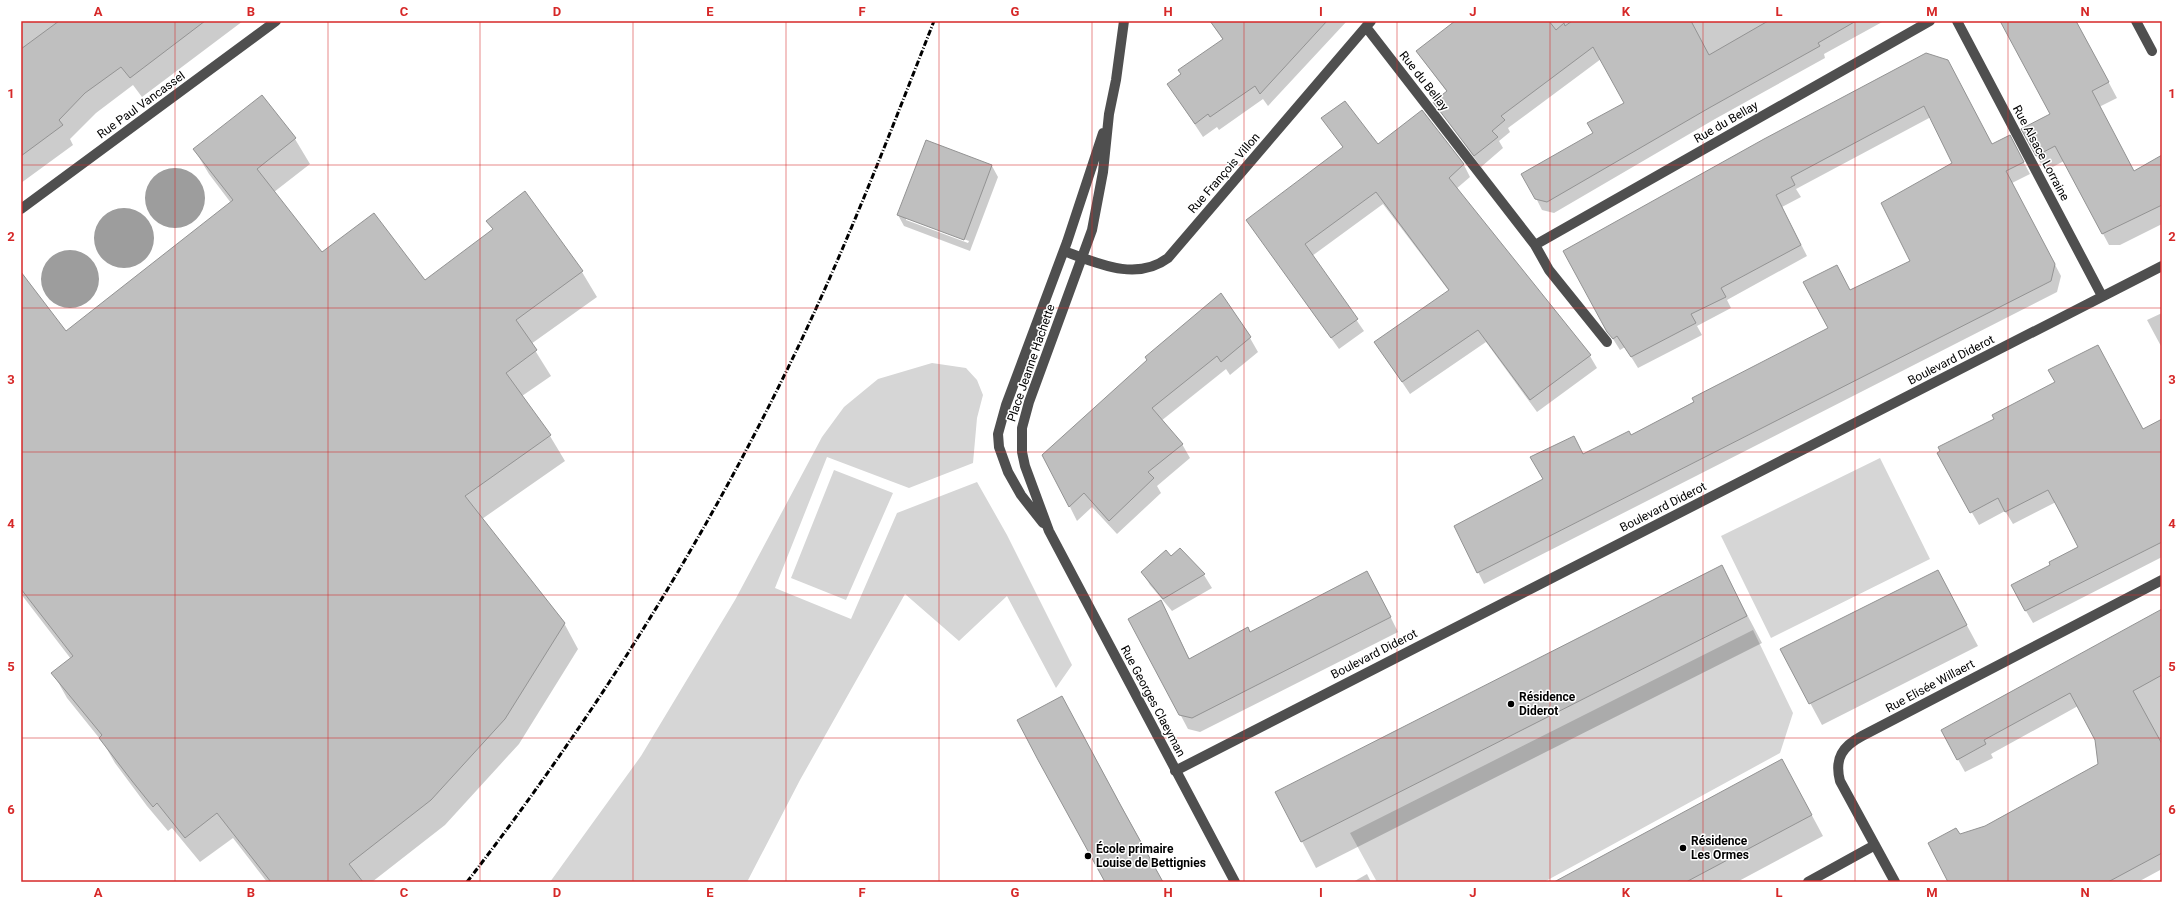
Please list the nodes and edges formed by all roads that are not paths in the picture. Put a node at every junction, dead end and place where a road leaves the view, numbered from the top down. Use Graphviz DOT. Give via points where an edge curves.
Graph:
graph roads {
  1 [pos="276,21"];
  2 [pos="1124,21"];
  3 [pos="1930,21"];
  4 [pos="1957,21"];
  5 [pos="2136,21"];
  6 [pos="1369,24"];
  7 [pos="2152,51"];
  8 [pos="1109,114"];
  9 [pos="21,209"];
  10 [pos="1535,245"];
  11 [pos="1064,251"];
  12 [pos="1082,258"];
  13 [pos="2162,266"];
  14 [pos="2102,296"];
  15 [pos="1607,342"];
  16 [pos="1049,531"];
  17 [pos="2162,580"];
  18 [pos="1175,771"];
  19 [pos="1875,845"];
  20 [pos="1235,882"];
  21 [pos="1808,882"];
  22 [pos="1895,882"];
  1 -- 9 [label="street, Rue Paul Vancassel"];
  2 -- 8 [label="street, Place Jeanne Hachette"];
  3 -- 10 [label="street, Rue du Bellay"];
  4 -- 14 [label="street, Rue Alsace Lorraine"];
  5 -- 7 [label="street"];
  6 -- 10 [label="street, Rue du Bellay"];
  6 -- 12 [label="street, Rue François Villon" via="1168,258 1158,266 1133,270"];
  8 -- 11 [label="street, Place Jeanne Hachette"];
  8 -- 12 [label="street, Place Jeanne Hachette" via="1096,212"];
  10 -- 15 [label="street, Rue du Bellay" via="1549,270"];
  11 -- 12 [label="street, Rue François Villon"];
  11 -- 16 [label="street, Place Jeanne Hachette" via="1006,405 998,434 999,446 1008,472 1021,495"];
  12 -- 16 [label="street, Place Jeanne Hachette" via="1029,402 1022,428 1025,466"];
  13 -- 14 [label="street, Boulevard Diderot"];
  14 -- 18 [label="street, Boulevard Diderot"];
  16 -- 18 [label="street, Rue Georges Claeyman"];
  17 -- 19 [label="street, Rue Elisée Willaert" via="1845,747 1838,767 1840,780"];
  18 -- 20 [label="street, Rue Georges Claeyman"];
  19 -- 21 [label="street"];
  19 -- 22 [label="street, Rue Elisée Willaert"];
}
